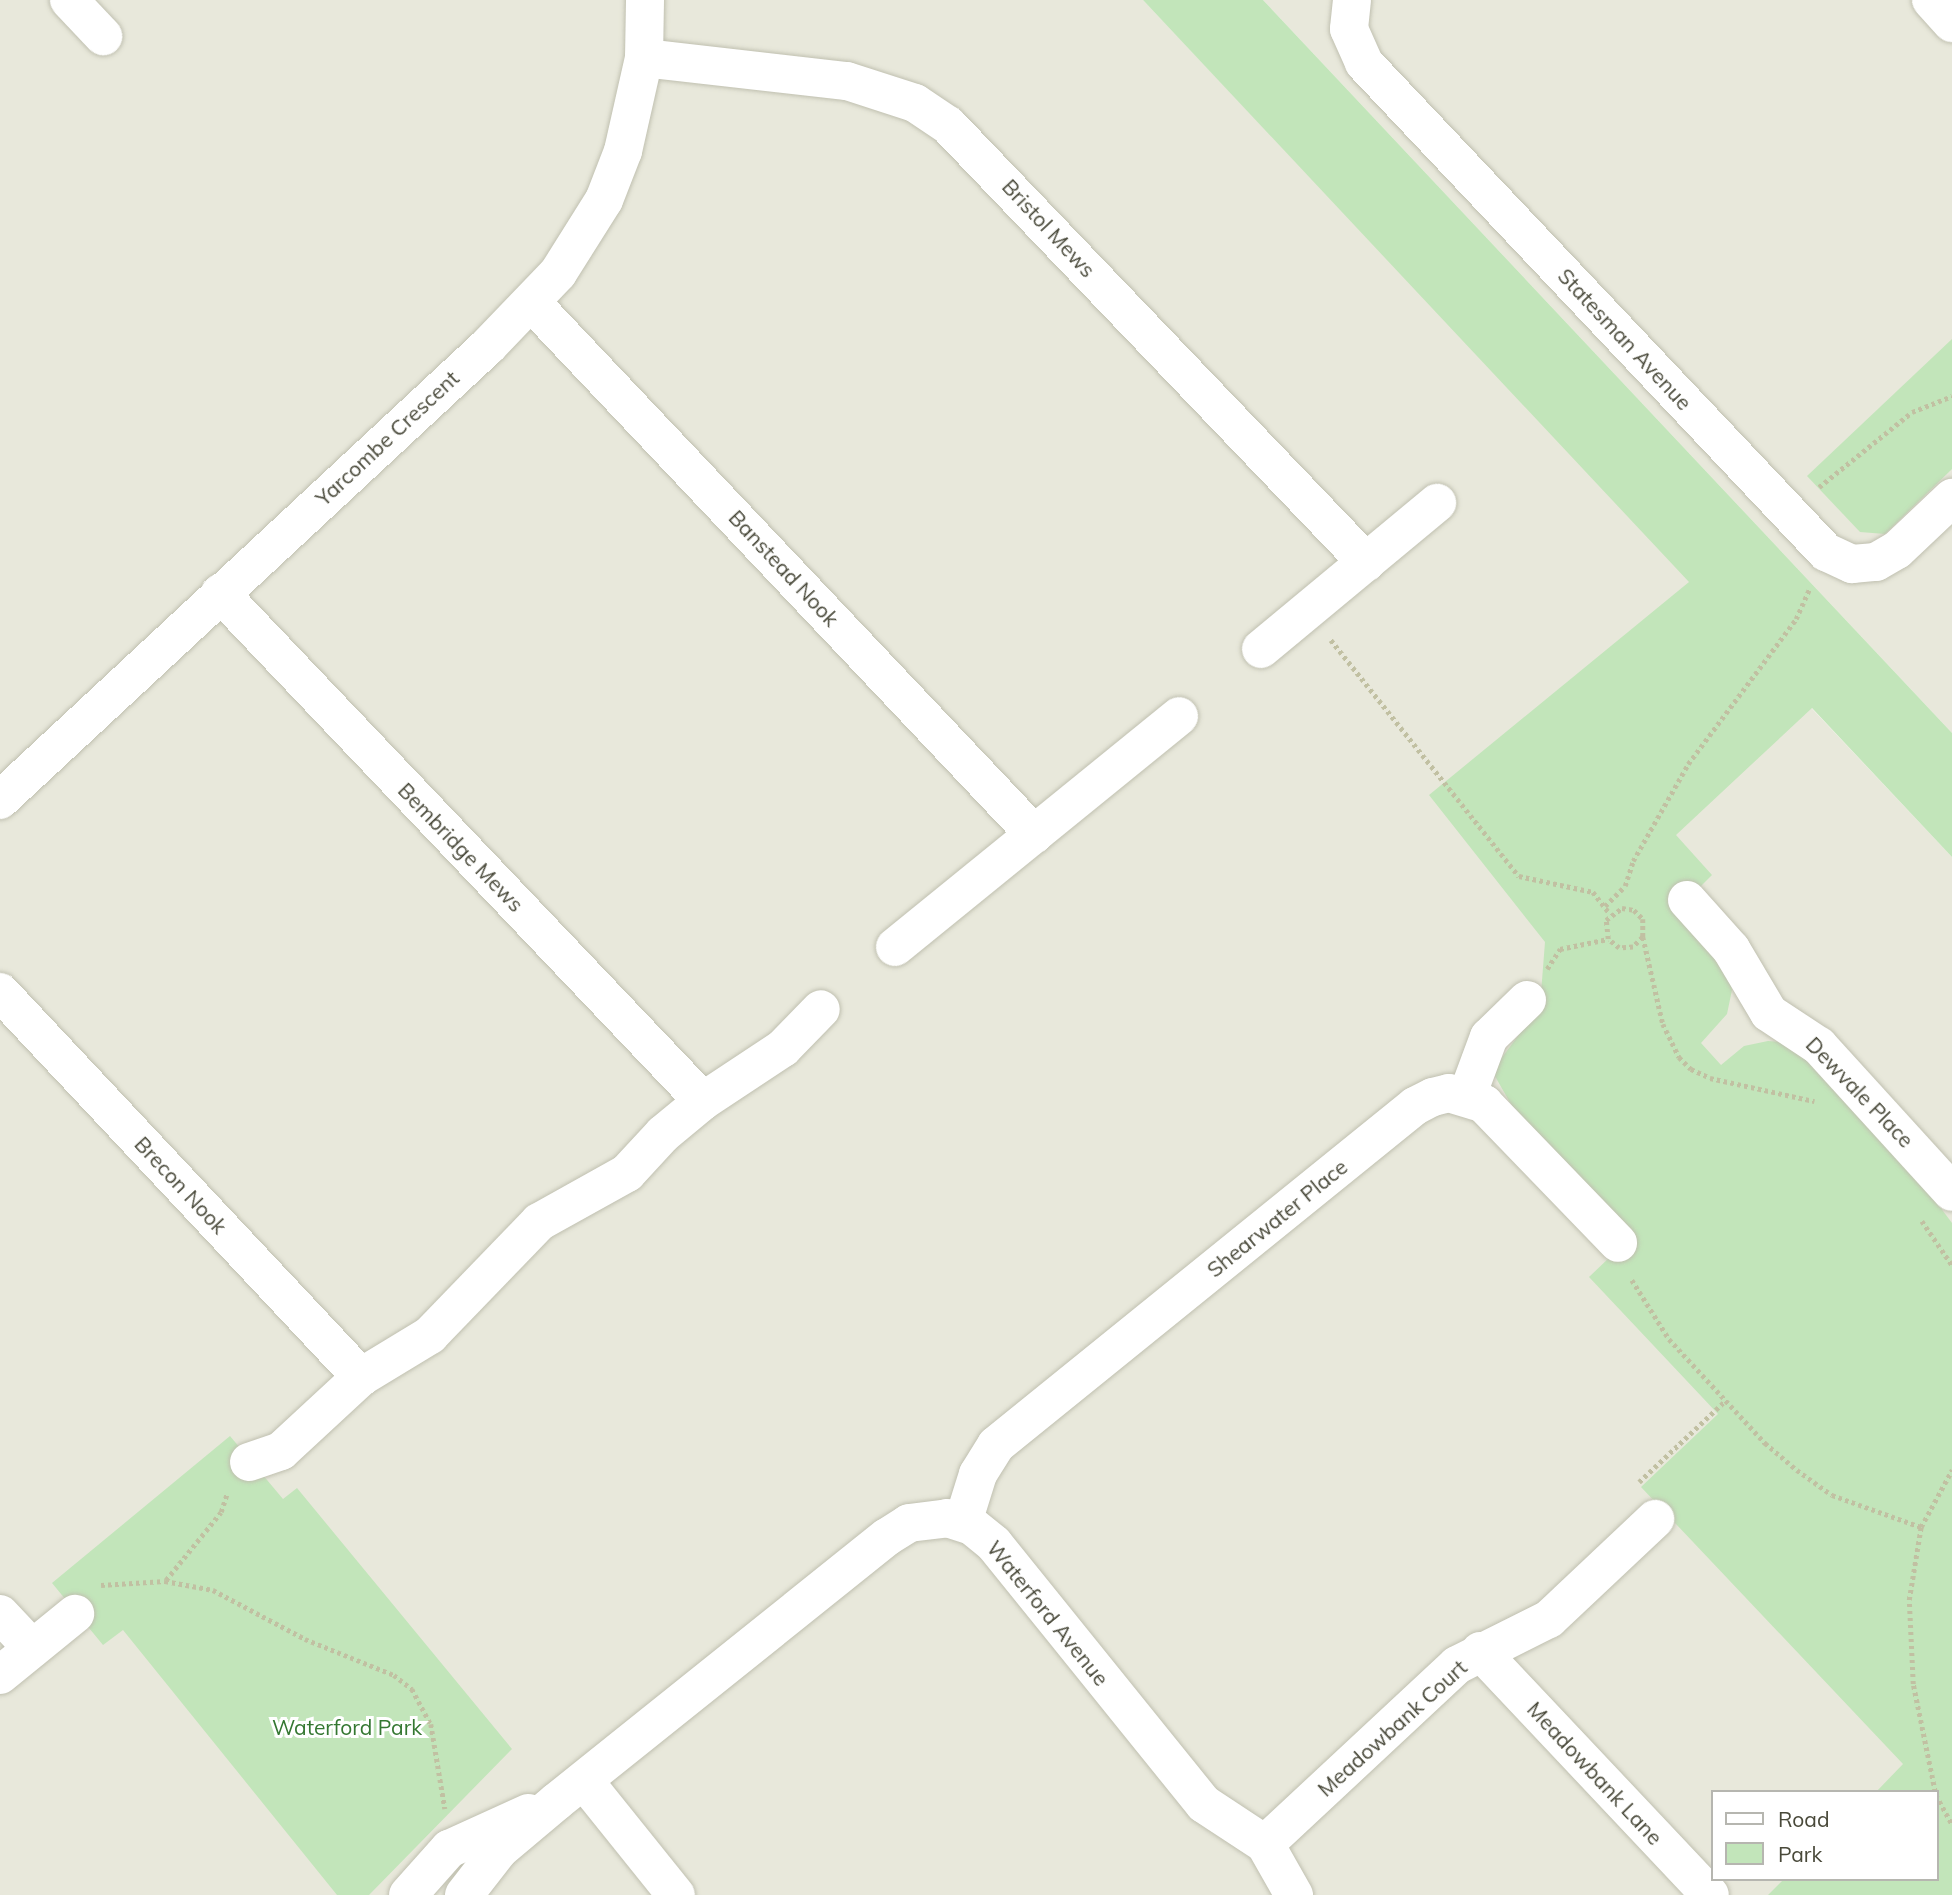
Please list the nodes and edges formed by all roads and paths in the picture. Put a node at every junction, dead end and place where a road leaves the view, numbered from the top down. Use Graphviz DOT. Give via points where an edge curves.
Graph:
graph roads {
  1 [pos="69,0"];
  2 [pos="645,0"];
  3 [pos="1352,0"];
  4 [pos="1931,0"];
  5 [pos="1952,23"];
  6 [pos="103,36"];
  7 [pos="644,58"];
  8 [pos="532,303"];
  9 [pos="1952,396"];
  10 [pos="1952,498"];
  11 [pos="1437,503"];
  12 [pos="1789,513"];
  13 [pos="1826,552"];
  14 [pos="1366,562"];
  15 [pos="220,593"];
  16 [pos="1303,614"];
  17 [pos="1261,649"];
  18 [pos="1180,716"];
  19 [pos="0,800"];
  20 [pos="1034,834"];
  21 [pos="1687,900"];
  22 [pos="1605,906"];
  23 [pos="1610,914"];
  24 [pos="1643,937"];
  25 [pos="1608,939"];
  26 [pos="895,947"];
  27 [pos="0,992"];
  28 [pos="1527,1000"];
  29 [pos="821,1009"];
  30 [pos="1467,1096"];
  31 [pos="702,1101"];
  32 [pos="1819,1102"];
  33 [pos="1952,1192"];
  34 [pos="1917,1213"];
  35 [pos="1618,1243"];
  36 [pos="1952,1265"];
  37 [pos="361,1377"];
  38 [pos="1725,1401"];
  39 [pos="248,1462"];
  40 [pos="1952,1470"];
  41 [pos="1629,1492"];
  42 [pos="1656,1519"];
  43 [pos="963,1522"];
  44 [pos="1921,1527"];
  45 [pos="165,1580"];
  46 [pos="0,1614"];
  47 [pos="75,1614"];
  48 [pos="32,1648"];
  49 [pos="1480,1651"];
  50 [pos="0,1675"];
  51 [pos="1935,1790"];
  52 [pos="570,1792"];
  53 [pos="1938,1798"];
  54 [pos="1952,1824"];
  55 [pos="1265,1844"];
  56 [pos="449,1849"];
  57 [pos="408,1895"];
  58 [pos="464,1895"];
  59 [pos="676,1895"];
  60 [pos="1294,1895"];
  61 [pos="1710,1895"];
  1 -- 6 [label="street"];
  2 -- 7 [label="street, Yarcombe Crescent"];
  3 -- 12 [label="street, Statesman Avenue" via="1349,29 1364,63"];
  4 -- 5 [label="street"];
  7 -- 8 [label="street, Yarcombe Crescent" via="623,151 604,200 583,237"];
  7 -- 14 [label="street, Bristol Mews" via="847,81 915,103 948,125"];
  8 -- 15 [label="street, Yarcombe Crescent"];
  8 -- 20 [label="street, Banstead Nook"];
  9 -- 12 [label="path" via="1912,412 1866,445"];
  10 -- 13 [label="street, Statesman Avenue" via="1897,550 1876,562 1852,564"];
  11 -- 14 [label="street"];
  12 -- 13 [label="street, Statesman Avenue"];
  13 -- 22 [label="path" via="1796,619 1688,764 1633,860 1625,886"];
  14 -- 16 [label="street"];
  15 -- 19 [label="street, Yarcombe Crescent"];
  15 -- 31 [label="street, Bembridge Mews"];
  16 -- 17 [label="street"];
  16 -- 22 [label="path" via="1519,876 1593,892"];
  18 -- 20 [label="street"];
  20 -- 26 [label="street"];
  21 -- 33 [label="street, Dewvale Place" via="1731,949 1769,1013 1819,1045"];
  22 -- 23 [label="path"];
  23 -- 24 [label="path" via="1622,908 1634,910 1645,925"];
  23 -- 25 [label="path" via="1605,926"];
  24 -- 25 [label="path" via="1626,948"];
  24 -- 32 [label="path" via="1663,1024 1679,1057 1691,1069 1710,1078"];
  25 -- 28 [label="path" via="1560,949"];
  27 -- 37 [label="street, Brecon Nook"];
  28 -- 30 [label="street" via="1489,1038"];
  29 -- 31 [label="street" via="783,1048"];
  30 -- 35 [label="street" via="1501,1119"];
  30 -- 43 [label="street, Shearwater Place" via="1449,1093 1415,1106 996,1446 978,1474"];
  31 -- 37 [label="street" via="627,1173 539,1222 430,1335 395,1352"];
  34 -- 36 [label="path"];
  35 -- 38 [label="path" via="1618,1256 1653,1318"];
  37 -- 39 [label="street" via="281,1451"];
  38 -- 41 [label="path"];
  38 -- 44 [label="path" via="1765,1443 1832,1495"];
  39 -- 45 [label="path" via="220,1513"];
  40 -- 44 [label="path"];
  42 -- 49 [label="street, Meadowbank Court" via="1549,1619"];
  43 -- 52 [label="street" via="928,1519 909,1523 887,1537"];
  43 -- 55 [label="street, Waterford Avenue" via="993,1544 1205,1804"];
  44 -- 51 [label="path" via="1911,1573 1909,1642 1920,1734"];
  45 -- 47 [label="path" via="102,1584"];
  45 -- 56 [label="path" via="236,1599 305,1639 394,1675 412,1689 425,1706 434,1736"];
  46 -- 48 [label="street"];
  47 -- 48 [label="street"];
  48 -- 50 [label="street"];
  49 -- 55 [label="street, Meadowbank Court" via="1432,1686"];
  49 -- 61 [label="street, Meadowbank Lane"];
  52 -- 56 [label="street"];
  52 -- 58 [label="street" via="499,1850"];
  52 -- 59 [label="street"];
  53 -- 54 [label="path"];
  55 -- 60 [label="street, Waterford Avenue"];
  56 -- 57 [label="street"];
}
